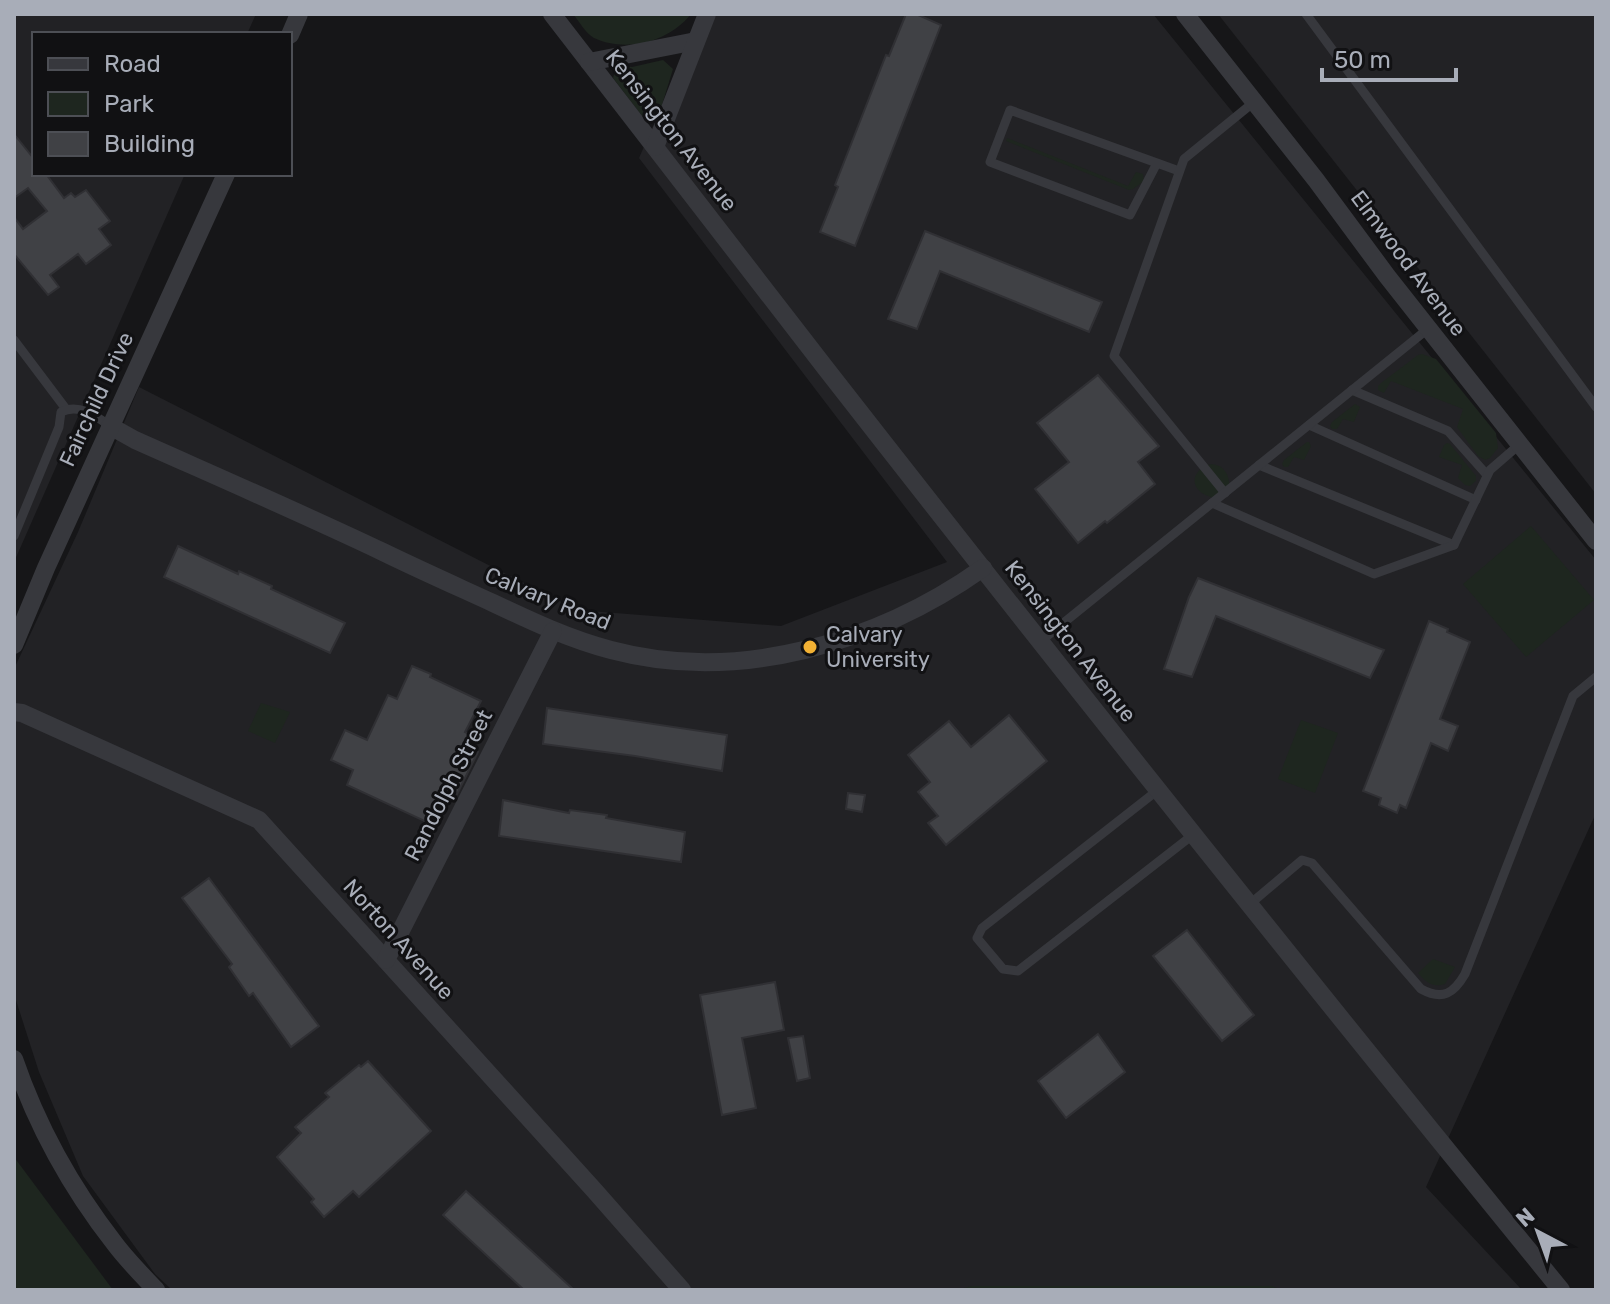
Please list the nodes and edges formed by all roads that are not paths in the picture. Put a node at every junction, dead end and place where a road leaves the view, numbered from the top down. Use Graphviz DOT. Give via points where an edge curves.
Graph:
graph roads {
  1 [pos="552,14"];
  2 [pos="707,14"];
  3 [pos="1185,14"];
  4 [pos="1306,14"];
  5 [pos="696,41"];
  6 [pos="589,62"];
  7 [pos="1254,102"];
  8 [pos="655,147"];
  9 [pos="1157,163"];
  10 [pos="1179,171"];
  11 [pos="225,176"];
  12 [pos="1429,328"];
  13 [pos="14,340"];
  14 [pos="1352,390"];
  15 [pos="1596,407"];
  16 [pos="66,409"];
  17 [pos="1309,425"];
  18 [pos="110,426"];
  19 [pos="1520,444"];
  20 [pos="1259,465"];
  21 [pos="1487,475"];
  22 [pos="1225,493"];
  23 [pos="1476,500"];
  24 [pos="1212,503"];
  25 [pos="14,536"];
  26 [pos="1596,541"];
  27 [pos="1454,545"];
  28 [pos="983,568"];
  29 [pos="553,631"];
  30 [pos="1041,641"];
  31 [pos="14,645"];
  32 [pos="1596,677"];
  33 [pos="14,712"];
  34 [pos="1158,790"];
  35 [pos="1194,834"];
  36 [pos="1250,904"];
  37 [pos="386,960"];
  38 [pos="14,1059"];
  39 [pos="156,1290"];
  40 [pos="682,1290"];
  41 [pos="1561,1290"];
  1 -- 6 [label="street, Kensington Avenue"];
  2 -- 5 [label="street"];
  3 -- 7 [label="street, Elmwood Avenue"];
  4 -- 15 [label="lane"];
  5 -- 6 [label="street"];
  5 -- 8 [label="street"];
  6 -- 8 [label="street, Kensington Avenue"];
  7 -- 10 [label="lane" via="1184,159"];
  7 -- 12 [label="street, Elmwood Avenue"];
  8 -- 28 [label="street, Kensington Avenue"];
  9 -- 9 [label="lane" via="1010,110 990,162 1130,215"];
  9 -- 10 [label="lane"];
  10 -- 22 [label="lane" via="1114,356"];
  11 -- 18 [label="street, Fairchild Drive"];
  12 -- 14 [label="lane"];
  12 -- 19 [label="street, Elmwood Avenue"];
  13 -- 16 [label="lane"];
  14 -- 17 [label="lane"];
  14 -- 21 [label="lane" via="1448,431"];
  16 -- 18 [label="lane" via="82,409"];
  16 -- 25 [label="lane"];
  17 -- 20 [label="lane"];
  17 -- 23 [label="lane"];
  18 -- 29 [label="street, Calvary Road"];
  18 -- 31 [label="street, Fairchild Drive"];
  19 -- 21 [label="lane"];
  19 -- 26 [label="street, Elmwood Avenue"];
  20 -- 22 [label="lane"];
  20 -- 27 [label="lane"];
  21 -- 23 [label="lane"];
  22 -- 24 [label="lane"];
  23 -- 27 [label="lane"];
  24 -- 27 [label="lane" via="1374,574"];
  24 -- 30 [label="lane"];
  28 -- 29 [label="street, Calvary Road" via="855,636 771,657 657,660"];
  28 -- 30 [label="street, Kensington Avenue"];
  29 -- 37 [label="street, Randolph Street"];
  30 -- 34 [label="street, Kensington Avenue"];
  32 -- 36 [label="lane" via="1573,696 1465,974 1449,993 1421,989 1312,863 1302,860"];
  33 -- 37 [label="street, Norton Avenue" via="259,820"];
  34 -- 35 [label="street, Kensington Avenue"];
  34 -- 35 [label="lane" via="982,928 977,938 1003,969 1018,971"];
  35 -- 36 [label="street, Kensington Avenue"];
  36 -- 41 [label="street, Kensington Avenue"];
  37 -- 40 [label="street, Norton Avenue"];
  38 -- 39 [label="street" via="71,1181"];
}
